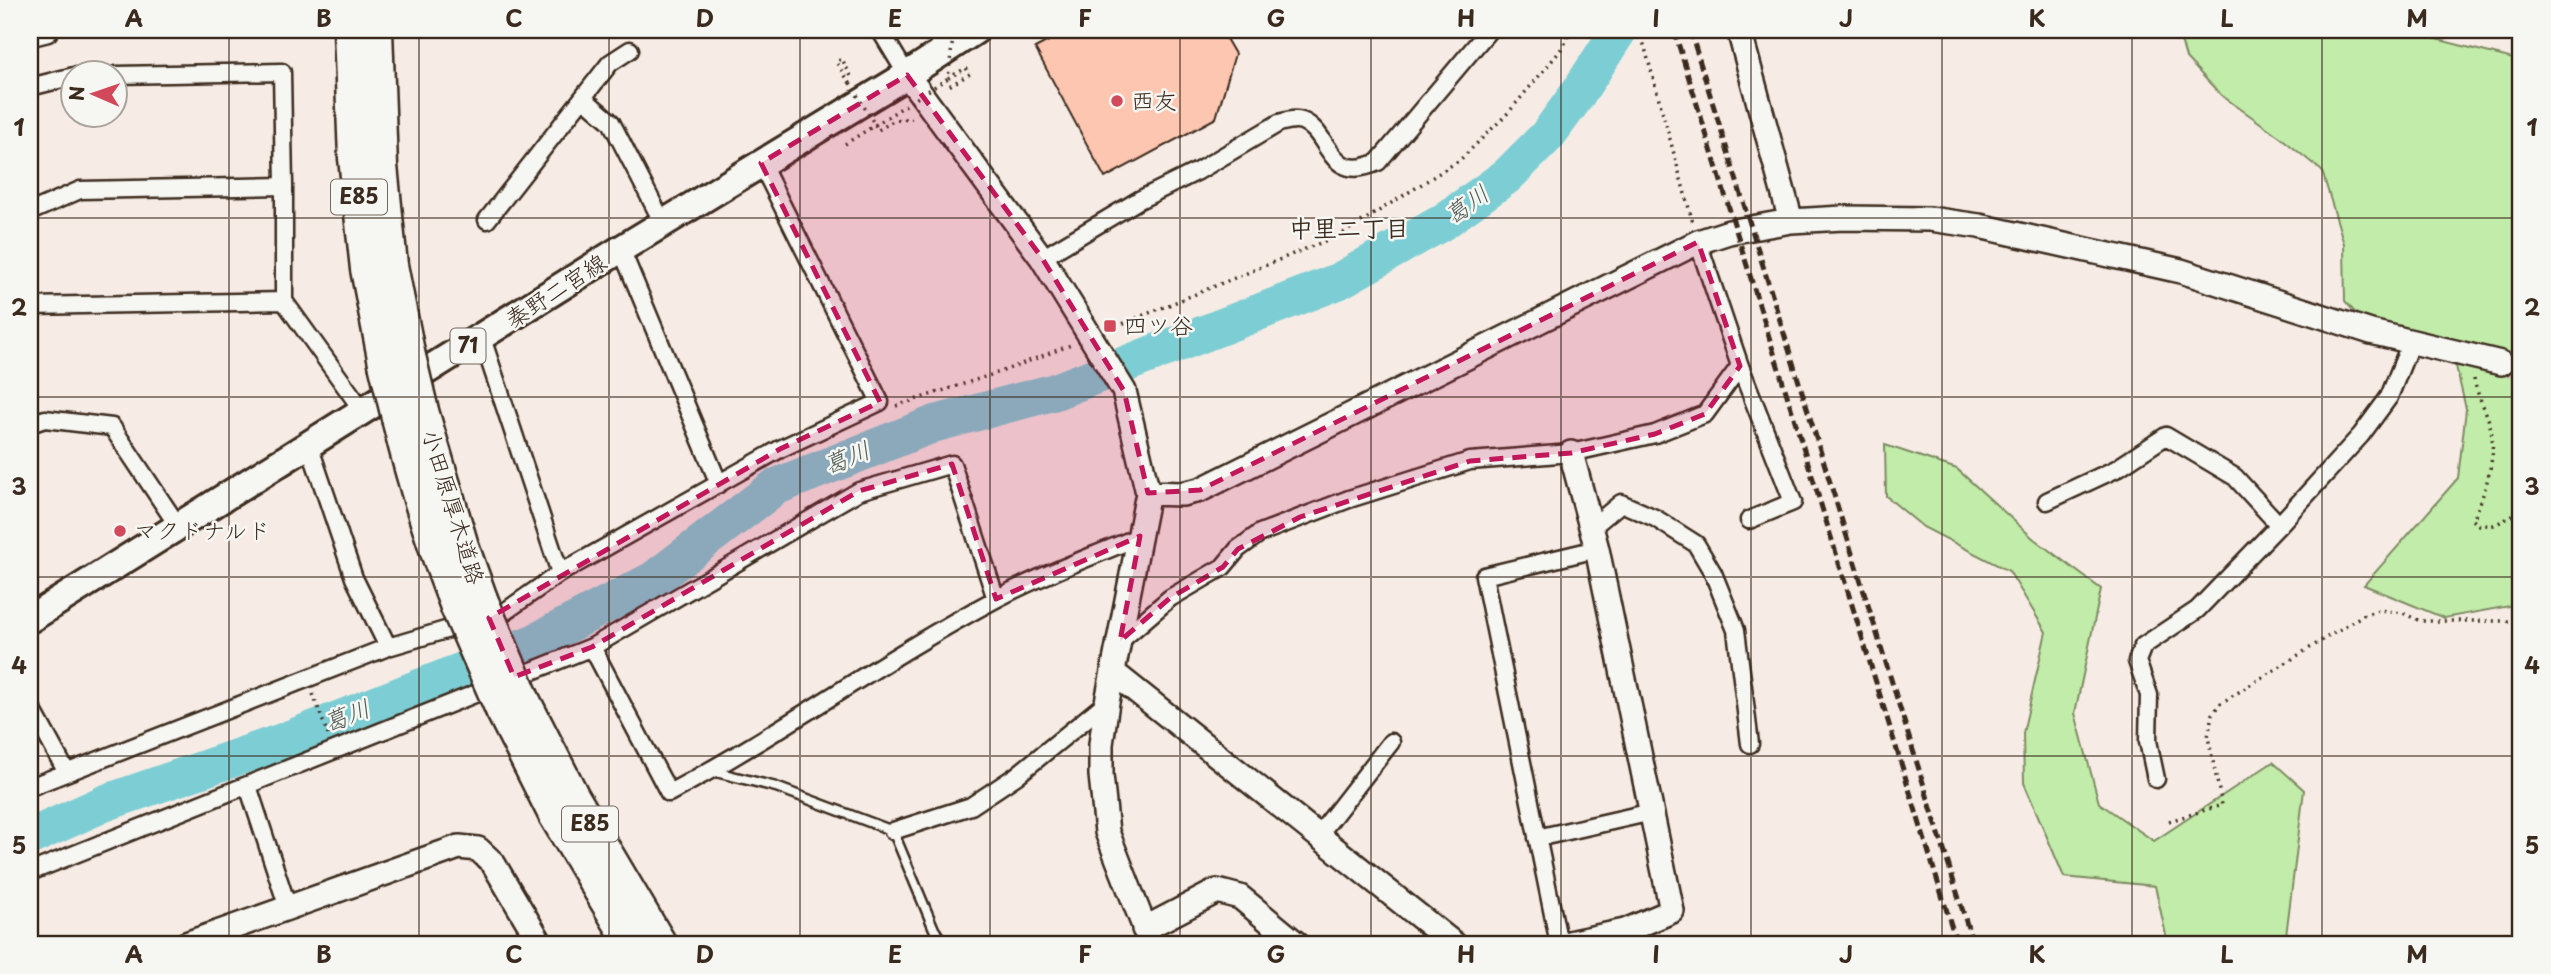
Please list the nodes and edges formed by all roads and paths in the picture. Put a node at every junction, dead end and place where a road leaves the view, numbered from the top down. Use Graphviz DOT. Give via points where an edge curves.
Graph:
graph roads {
  1 [pos="46,30"];
  2 [pos="349,30"];
  3 [pos="377,30"];
  4 [pos="880,30"];
  5 [pos="954,30"];
  6 [pos="976,30"];
  7 [pos="1489,30"];
  8 [pos="1571,30"];
  9 [pos="1640,30"];
  10 [pos="1739,30"];
  11 [pos="30,34"];
  12 [pos="939,42"];
  13 [pos="630,50"];
  14 [pos="130,75"];
  15 [pos="907,75"];
  16 [pos="852,78"];
  17 [pos="948,78"];
  18 [pos="60,80"];
  19 [pos="949,86"];
  20 [pos="30,87"];
  21 [pos="583,98"];
  22 [pos="913,118"];
  23 [pos="876,125"];
  24 [pos="845,144"];
  25 [pos="761,163"];
  26 [pos="284,186"];
  27 [pos="30,212"];
  28 [pos="487,220"];
  29 [pos="1791,221"];
  30 [pos="663,223"];
  31 [pos="1698,242"];
  32 [pos="621,249"];
  33 [pos="1042,258"];
  34 [pos="284,302"];
  35 [pos="30,306"];
  36 [pos="1090,337"];
  37 [pos="482,338"];
  38 [pos="2411,342"];
  39 [pos="396,357"];
  40 [pos="2475,357"];
  41 [pos="2501,363"];
  42 [pos="1740,366"];
  43 [pos="880,402"];
  44 [pos="363,411"];
  45 [pos="30,424"];
  46 [pos="309,444"];
  47 [pos="1571,453"];
  48 [pos="719,484"];
  49 [pos="1148,493"];
  50 [pos="2047,501"];
  51 [pos="2521,512"];
  52 [pos="1749,520"];
  53 [pos="2279,525"];
  54 [pos="178,526"];
  55 [pos="1140,537"];
  56 [pos="1594,538"];
  57 [pos="561,573"];
  58 [pos="996,598"];
  59 [pos="30,619"];
  60 [pos="2521,621"];
  61 [pos="1120,641"];
  62 [pos="388,647"];
  63 [pos="592,647"];
  64 [pos="1114,673"];
  65 [pos="312,692"];
  66 [pos="1107,702"];
  67 [pos="30,705"];
  68 [pos="513,706"];
  69 [pos="329,737"];
  70 [pos="1391,741"];
  71 [pos="1751,744"];
  72 [pos="66,771"];
  73 [pos="711,771"];
  74 [pos="2156,779"];
  75 [pos="248,786"];
  76 [pos="30,787"];
  77 [pos="1652,812"];
  78 [pos="2169,821"];
  79 [pos="893,831"];
  80 [pos="1317,837"];
  81 [pos="1537,838"];
  82 [pos="30,872"];
  83 [pos="288,908"];
  84 [pos="1147,937"];
  85 [pos="1626,938"];
  86 [pos="186,944"];
  87 [pos="541,944"];
  88 [pos="631,944"];
  89 [pos="661,944"];
  90 [pos="944,944"];
  91 [pos="1297,944"];
  92 [pos="1454,944"];
  93 [pos="1562,944"];
  1 -- 11 [label="street"];
  2 -- 39 [label="highway, 小田原厚木道路 / E85" via="366,269"];
  3 -- 39 [label="highway, 小田原厚木道路 / E85"];
  4 -- 15 [label="street"];
  5 -- 17 [label="path, bridge"];
  6 -- 12 [label="main road, 秦野二宮線 / 71"];
  7 -- 33 [label="street" via="1378,162 1366,168 1338,162 1310,126 1292,120 1279,123"];
  8 -- 36 [label="path" via="1560,51 1508,113 1460,160 1342,234"];
  9 -- 31 [label="path"];
  10 -- 29 [label="street"];
  12 -- 15 [label="main road, 秦野二宮線 / 71"];
  13 -- 21 [label="street" via="610,63"];
  14 -- 26 [label="street" via="282,72"];
  15 -- 25 [label="main road, 秦野二宮線 / 71"];
  15 -- 33 [label="street"];
  16 -- 23 [label="path, bridge" via="842,59 836,62"];
  17 -- 19 [label="path" via="966,68 970,74"];
  17 -- 23 [label="path, bridge"];
  18 -- 20 [label="street"];
  21 -- 28 [label="street"];
  21 -- 30 [label="street" via="611,122"];
  22 -- 23 [label="path" via="895,120 878,130"];
  23 -- 24 [label="path"];
  25 -- 30 [label="main road, 秦野二宮線 / 71"];
  25 -- 43 [label="street"];
  26 -- 27 [label="street" via="80,190"];
  26 -- 34 [label="street"];
  29 -- 31 [label="street"];
  29 -- 38 [label="street" via="1930,219 1979,226 2181,271"];
  30 -- 32 [label="main road, 秦野二宮線 / 71"];
  31 -- 42 [label="street"];
  31 -- 49 [label="street" via="1200,490"];
  32 -- 37 [label="main road, 秦野二宮線 / 71"];
  32 -- 48 [label="street"];
  33 -- 36 [label="street"];
  34 -- 35 [label="street"];
  34 -- 44 [label="street"];
  36 -- 43 [label="path" via="894,407"];
  36 -- 49 [label="street" via="1124,391"];
  37 -- 44 [label="main road, 秦野二宮線 / 71"];
  37 -- 57 [label="street"];
  38 -- 40 [label="street"];
  38 -- 53 [label="street" via="2389,397 2361,435"];
  39 -- 68 [label="highway, 小田原厚木道路 / E85, bridge" via="411,417 463,546 469,603"];
  40 -- 41 [label="street"];
  40 -- 51 [label="path" via="2473,372 2491,430 2491,454 2473,520 2494,525"];
  42 -- 47 [label="street" via="1705,414 1655,434"];
  42 -- 52 [label="street" via="1793,502"];
  43 -- 48 [label="street" via="780,449"];
  44 -- 46 [label="main road, 秦野二宮線 / 71"];
  45 -- 54 [label="street" via="45,419 112,427"];
  46 -- 54 [label="main road, 秦野二宮線 / 71"];
  46 -- 62 [label="street" via="354,578"];
  47 -- 56 [label="street"];
  47 -- 61 [label="street" via="1470,461 1300,517 1238,549 1223,566 1170,598"];
  48 -- 57 [label="street"];
  49 -- 55 [label="street"];
  50 -- 53 [label="street" via="2116,469 2166,436 2235,477"];
  53 -- 74 [label="street" via="2197,610 2143,646 2137,661 2149,695 2148,741"];
  54 -- 59 [label="main road, 秦野二宮線 / 71"];
  55 -- 58 [label="street"];
  55 -- 61 [label="street"];
  56 -- 71 [label="street" via="1621,503 1696,544 1736,631"];
  56 -- 77 [label="street"];
  56 -- 81 [label="street" via="1484,576"];
  57 -- 62 [label="street" via="503,613"];
  58 -- 63 [label="street" via="952,464 859,491"];
  58 -- 73 [label="street"];
  60 -- 78 [label="path" via="2420,621 2379,610 2363,615 2221,704 2212,714 2208,737 2222,805"];
  61 -- 64 [label="street"];
  62 -- 72 [label="street"];
  63 -- 73 [label="street" via="669,793"];
  63 -- 75 [label="street"];
  64 -- 66 [label="street"];
  64 -- 80 [label="street"];
  65 -- 69 [label="path"];
  66 -- 79 [label="street" via="1016,776 971,806"];
  66 -- 84 [label="street" via="1101,744 1107,832"];
  67 -- 72 [label="street"];
  68 -- 88 [label="highway, 小田原厚木道路 / E85" via="554,815"];
  68 -- 89 [label="highway, 小田原厚木道路 / E85" via="574,797"];
  70 -- 80 [label="street"];
  72 -- 76 [label="street"];
  73 -- 79 [label="lane" via="776,787"];
  75 -- 82 [label="street"];
  75 -- 83 [label="street"];
  77 -- 81 [label="street"];
  77 -- 85 [label="street" via="1672,911"];
  79 -- 90 [label="lane"];
  80 -- 92 [label="street"];
  81 -- 93 [label="street"];
  83 -- 86 [label="street"];
  83 -- 87 [label="street" via="459,847 478,849 493,863"];
  84 -- 91 [label="street" via="1217,891 1241,897"];
  85 -- 93 [label="street"];
}
